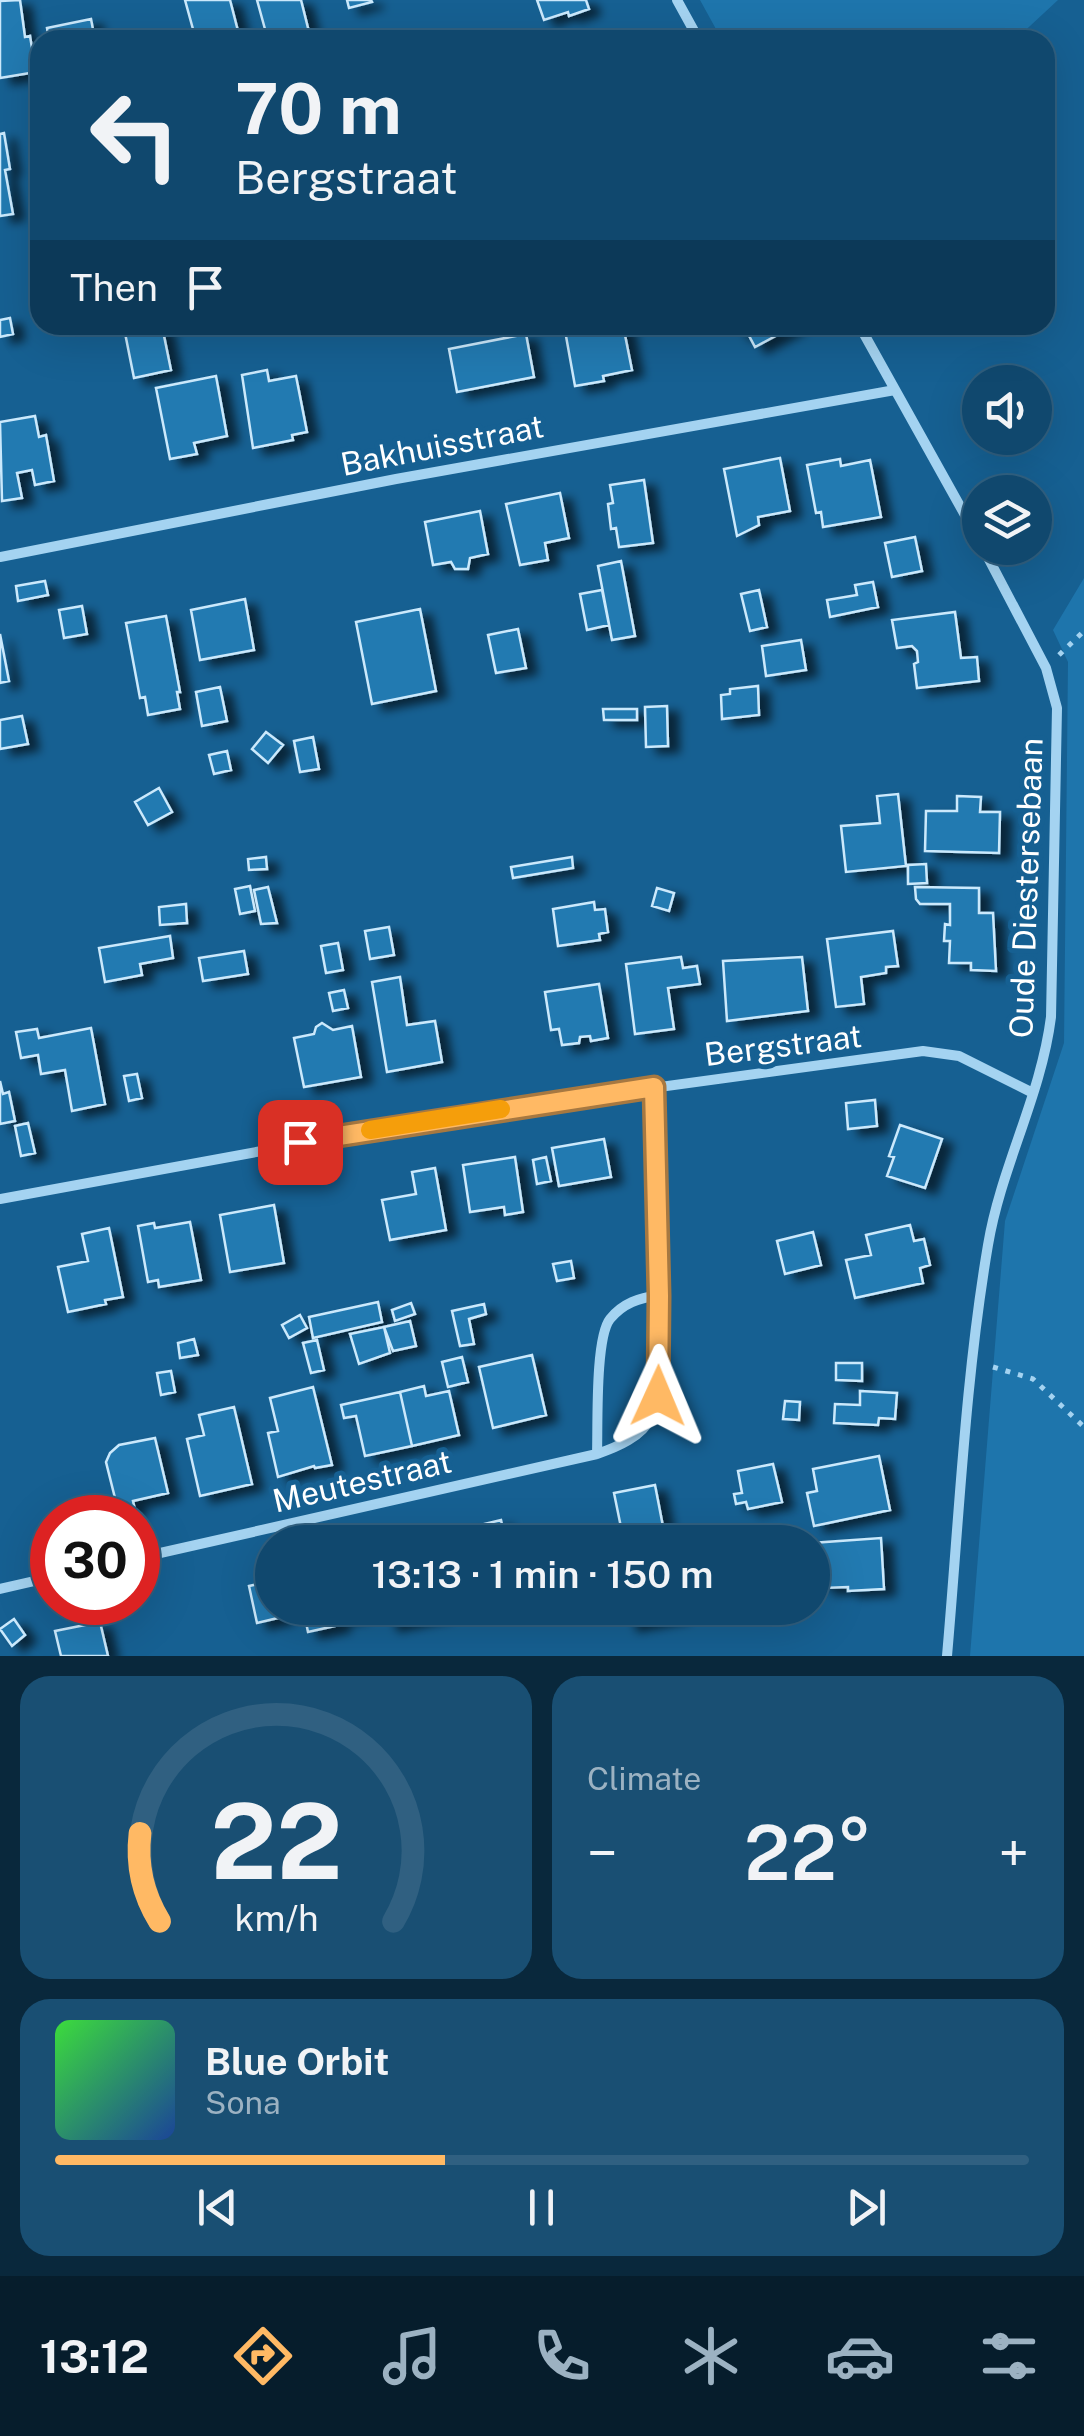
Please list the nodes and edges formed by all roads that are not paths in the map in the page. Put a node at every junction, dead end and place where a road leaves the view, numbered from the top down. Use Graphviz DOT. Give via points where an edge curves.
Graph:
graph roads {
  1 [pos="677,0"];
  2 [pos="694,30"];
  3 [pos="865,335"];
  4 [pos="895,390"];
  5 [pos="962,509"];
  6 [pos="0,558"];
  7 [pos="992,565"];
  8 [pos="654,1087"];
  9 [pos="1034,1092"];
  10 [pos="0,1199"];
  11 [pos="659,1296"];
  12 [pos="597,1454"];
  13 [pos="160,1553"];
  14 [pos="30,1582"];
  15 [pos="0,1589"];
  16 [pos="947,1656"];
  1 -- 2 [label="street"];
  3 -- 4 [label="street, Oude Diestersebaan"];
  4 -- 5 [label="street, Oude Diestersebaan"];
  4 -- 6 [label="street, Bakhuisstraat" via="414,475"];
  7 -- 9 [label="street, Oude Diestersebaan" via="1046,668 1056,708 1051,1018"];
  8 -- 9 [label="street, Bergstraat" via="942,1051"];
  8 -- 10 [label="street, Bergstraat" via="337,1135"];
  8 -- 11 [label="street, Meutestraat"];
  9 -- 16 [label="street, Oude Diestersebaan" via="994,1216 973,1360"];
  11 -- 12 [label="street, Meutestraat" via="652,1416 622,1445"];
  11 -- 12 [label="street" via="624,1305 607,1322"];
  12 -- 13 [label="street, Meutestraat"];
  14 -- 15 [label="street"];
}
